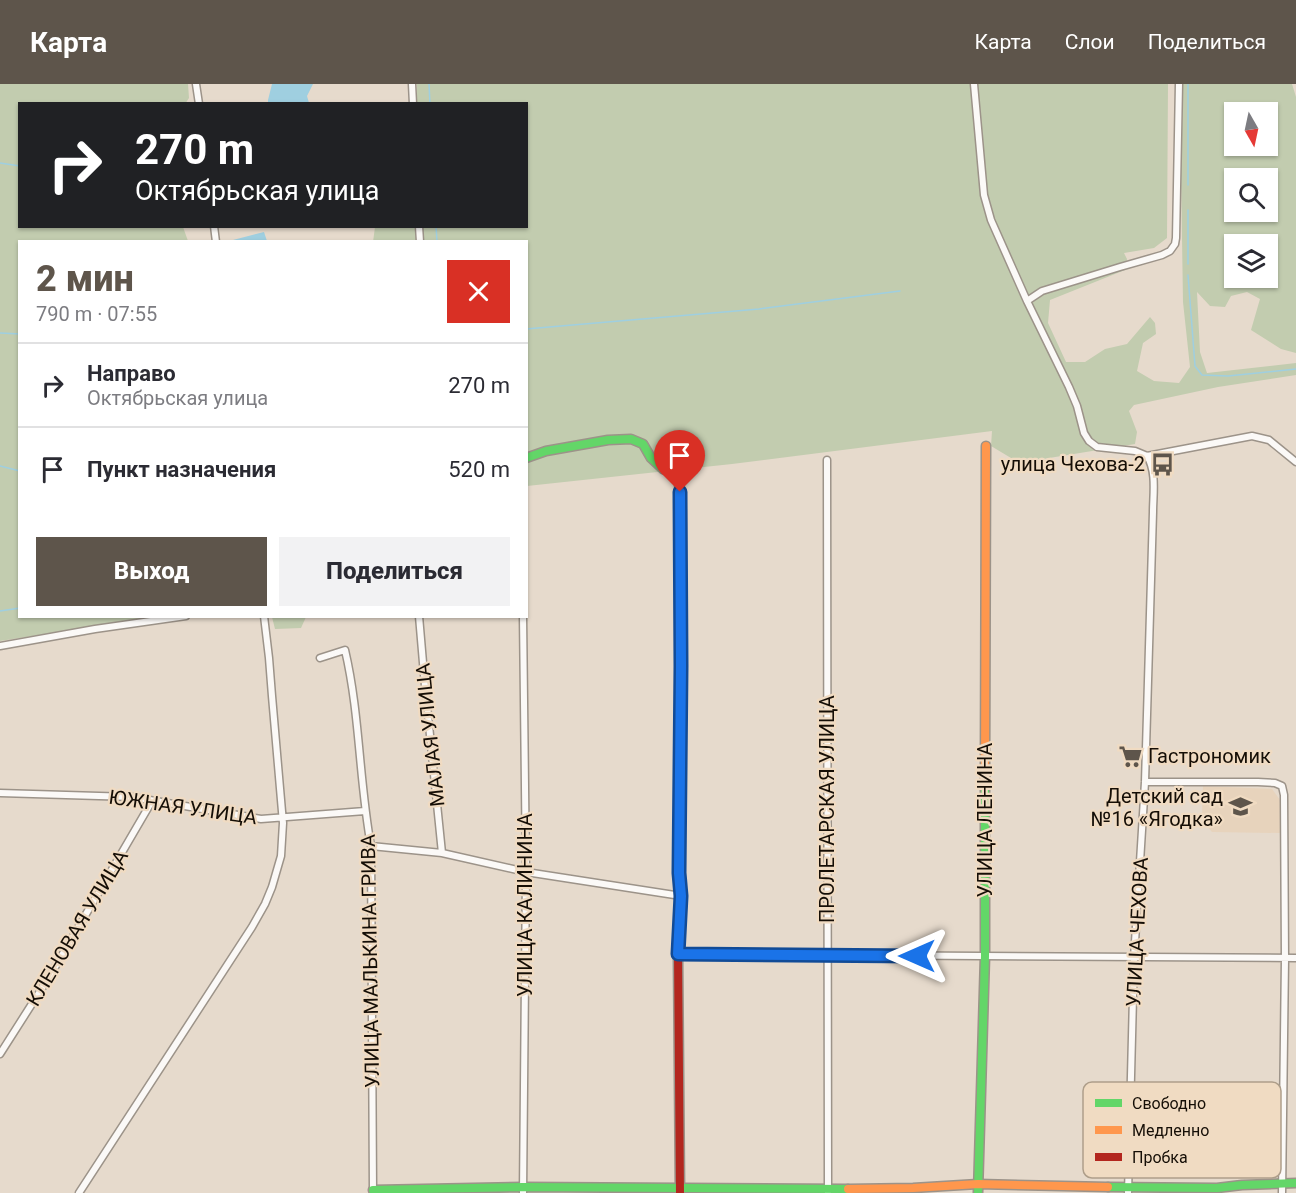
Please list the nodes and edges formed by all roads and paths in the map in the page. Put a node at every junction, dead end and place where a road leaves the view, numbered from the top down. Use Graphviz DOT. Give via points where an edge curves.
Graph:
graph roads {
  1 [pos="196,84"];
  2 [pos="412,84"];
  3 [pos="974,84"];
  4 [pos="1179,84"];
  5 [pos="199,102"];
  6 [pos="413,102"];
  7 [pos="1027,301"];
  8 [pos="986,446"];
  9 [pos="1147,456"];
  10 [pos="528,457"];
  11 [pos="827,460"];
  12 [pos="1296,462"];
  13 [pos="172,618"];
  14 [pos="264,618"];
  15 [pos="419,618"];
  16 [pos="523,618"];
  17 [pos="0,646"];
  18 [pos="320,658"];
  19 [pos="1144,782"];
  20 [pos="0,793"];
  21 [pos="152,801"];
  22 [pos="365,811"];
  23 [pos="283,818"];
  24 [pos="372,846"];
  25 [pos="442,853"];
  26 [pos="526,872"];
  27 [pos="681,896"];
  28 [pos="678,954"];
  29 [pos="827,955"];
  30 [pos="985,956"];
  31 [pos="1134,957"];
  32 [pos="1296,958"];
  33 [pos="1285,959"];
  34 [pos="0,1054"];
  35 [pos="1131,1082"];
  36 [pos="1282,1183"];
  37 [pos="1296,1183"];
  38 [pos="978,1188"];
  39 [pos="523,1190"];
  40 [pos="1128,1190"];
  41 [pos="680,1191"];
  42 [pos="828,1191"];
  43 [pos="373,1192"];
  44 [pos="80,1193"];
  45 [pos="1282,1193"];
  1 -- 5 [label="street"];
  2 -- 6 [label="street"];
  3 -- 7 [label="street" via="984,195"];
  4 -- 7 [label="street" via="1175,244 1162,255 1042,291"];
  7 -- 9 [label="street" via="1073,396 1089,441 1097,447"];
  8 -- 30 [label="street, УЛИЦА ЛЕНИНА"];
  9 -- 12 [label="street" via="1252,436 1269,440"];
  9 -- 19 [label="street, УЛИЦА ЧЕХОВА" via="1153,471 1153,513"];
  10 -- 27 [label="street" via="631,438 643,444 651,458 679,480"];
  11 -- 29 [label="street, ПРОЛЕТАРСКАЯ УЛИЦА"];
  13 -- 17 [label="street"];
  14 -- 23 [label="street"];
  15 -- 25 [label="street, МАЛАЯ УЛИЦА"];
  16 -- 26 [label="street, УЛИЦА КАЛИНИНА"];
  18 -- 22 [label="street, УЛИЦА МАЛЬКИНА ГРИВА" via="345,650 352,679"];
  19 -- 31 [label="street, УЛИЦА ЧЕХОВА"];
  19 -- 33 [label="street" via="1258,782 1282,786"];
  20 -- 21 [label="street, ЮЖНАЯ УЛИЦА"];
  21 -- 23 [label="street, ЮЖНАЯ УЛИЦА" via="261,819"];
  21 -- 34 [label="street, КЛЕНОВАЯ УЛИЦА"];
  22 -- 23 [label="street, ЮЖНАЯ УЛИЦА"];
  22 -- 24 [label="street, УЛИЦА МАЛЬКИНА ГРИВА"];
  23 -- 44 [label="street" via="281,856 265,904"];
  24 -- 25 [label="street"];
  24 -- 43 [label="street, УЛИЦА МАЛЬКИНА ГРИВА"];
  25 -- 26 [label="street"];
  26 -- 27 [label="street"];
  26 -- 39 [label="street, УЛИЦА КАЛИНИНА"];
  27 -- 28 [label="street"];
  28 -- 29 [label="street"];
  28 -- 41 [label="street"];
  29 -- 30 [label="street"];
  29 -- 42 [label="street, ПРОЛЕТАРСКАЯ УЛИЦА"];
  30 -- 31 [label="street"];
  30 -- 38 [label="street, УЛИЦА ЛЕНИНА"];
  31 -- 33 [label="street"];
  31 -- 35 [label="street, УЛИЦА ЧЕХОВА"];
  32 -- 33 [label="street"];
  33 -- 36 [label="street"];
  36 -- 37 [label="street"];
  36 -- 40 [label="street"];
  36 -- 45 [label="street"];
  38 -- 40 [label="street"];
  38 -- 42 [label="street"];
  39 -- 41 [label="street"];
  39 -- 43 [label="street"];
  41 -- 42 [label="street"];
}
